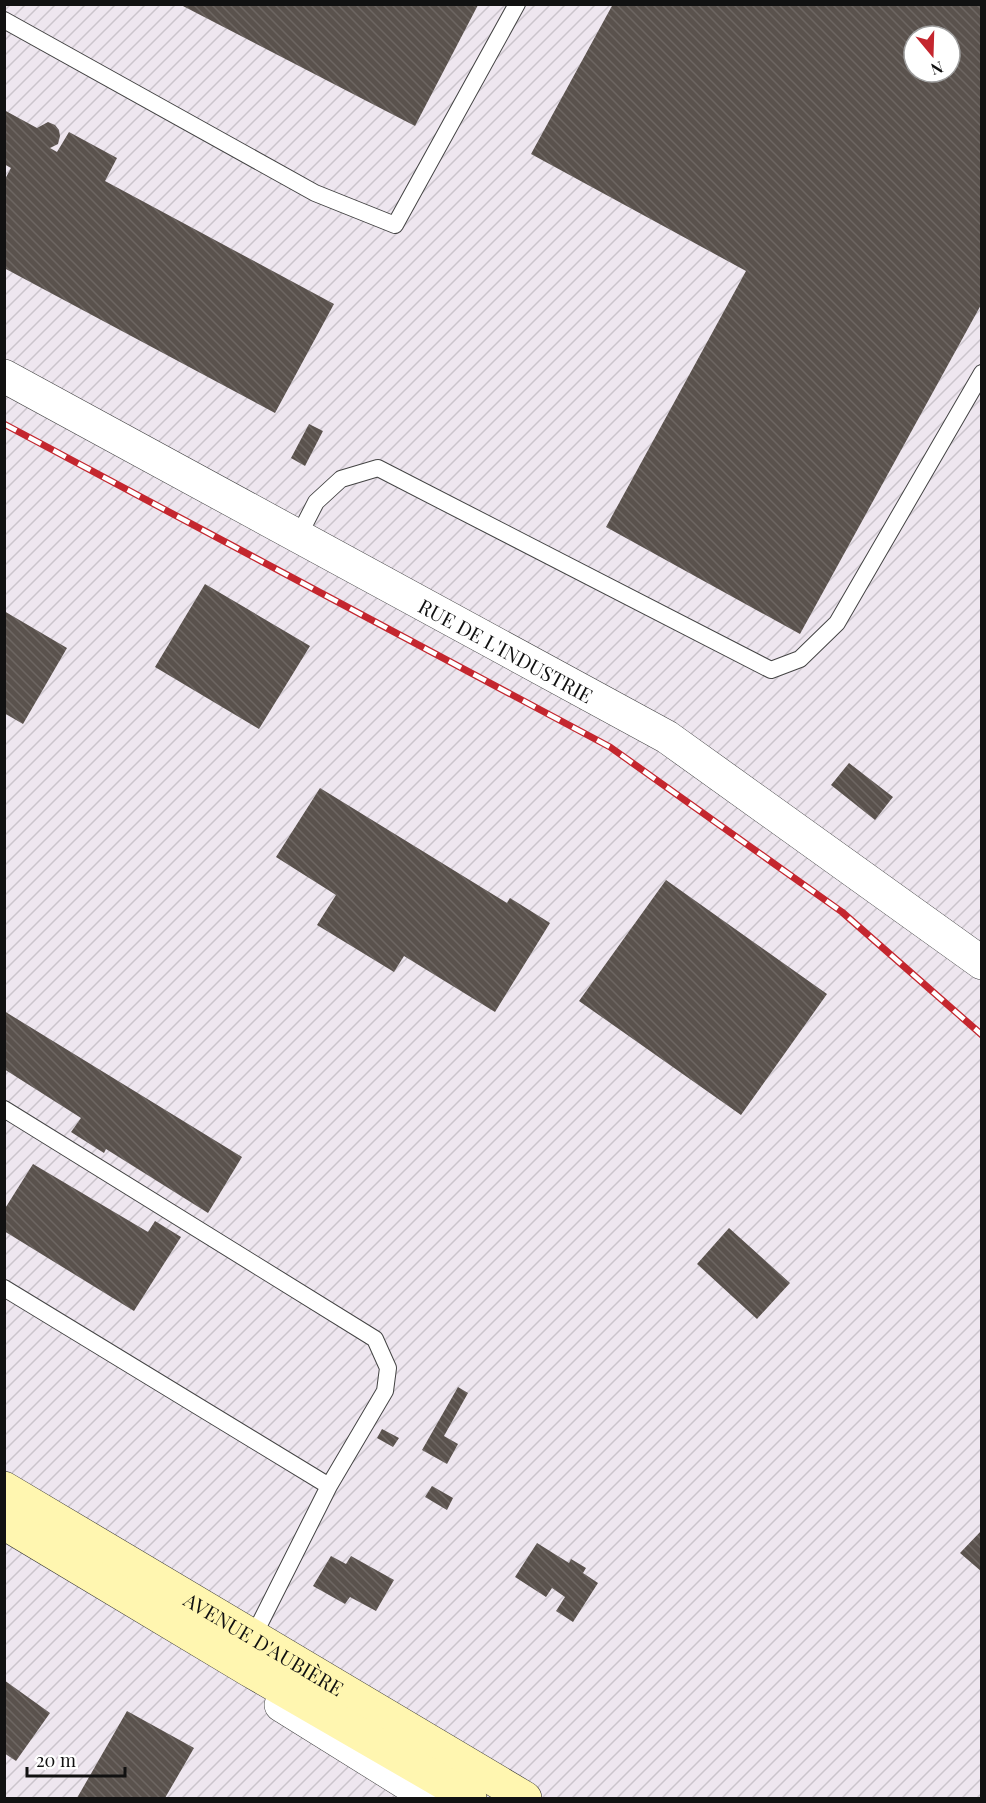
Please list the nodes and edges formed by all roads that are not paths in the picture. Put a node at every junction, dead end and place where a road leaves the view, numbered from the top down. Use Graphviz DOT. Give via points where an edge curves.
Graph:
graph roads {
  1 [pos="517,4"];
  2 [pos="4,20"];
  3 [pos="981,374"];
  4 [pos="4,376"];
  5 [pos="298,537"];
  6 [pos="981,963"];
  7 [pos="4,1109"];
  8 [pos="4,1288"];
  9 [pos="329,1486"];
  10 [pos="4,1488"];
  11 [pos="4,1523"];
  12 [pos="253,1637"];
  13 [pos="249,1670"];
  14 [pos="430,1798"];
  15 [pos="470,1798"];
  16 [pos="525,1798"];
  1 -- 2 [label="lane" via="395,225 315,193"];
  3 -- 5 [label="lane" via="837,624 800,659 771,670 378,468 341,479 315,502"];
  4 -- 5 [label="street, RUE DE L'INDUSTRIE"];
  5 -- 6 [label="street, RUE DE L'INDUSTRIE" via="667,737"];
  7 -- 9 [label="lane" via="375,1339 388,1368 385,1391"];
  8 -- 9 [label="lane"];
  9 -- 12 [label="lane"];
  10 -- 12 [label="main road, AVENUE D'AUBIÈRE"];
  11 -- 13 [label="main road, AVENUE D'AUBIÈRE"];
  12 -- 16 [label="main road, AVENUE D'AUBIÈRE"];
  13 -- 14 [label="street" via="283,1708"];
  13 -- 15 [label="main road, AVENUE D'AUBIÈRE"];
}
